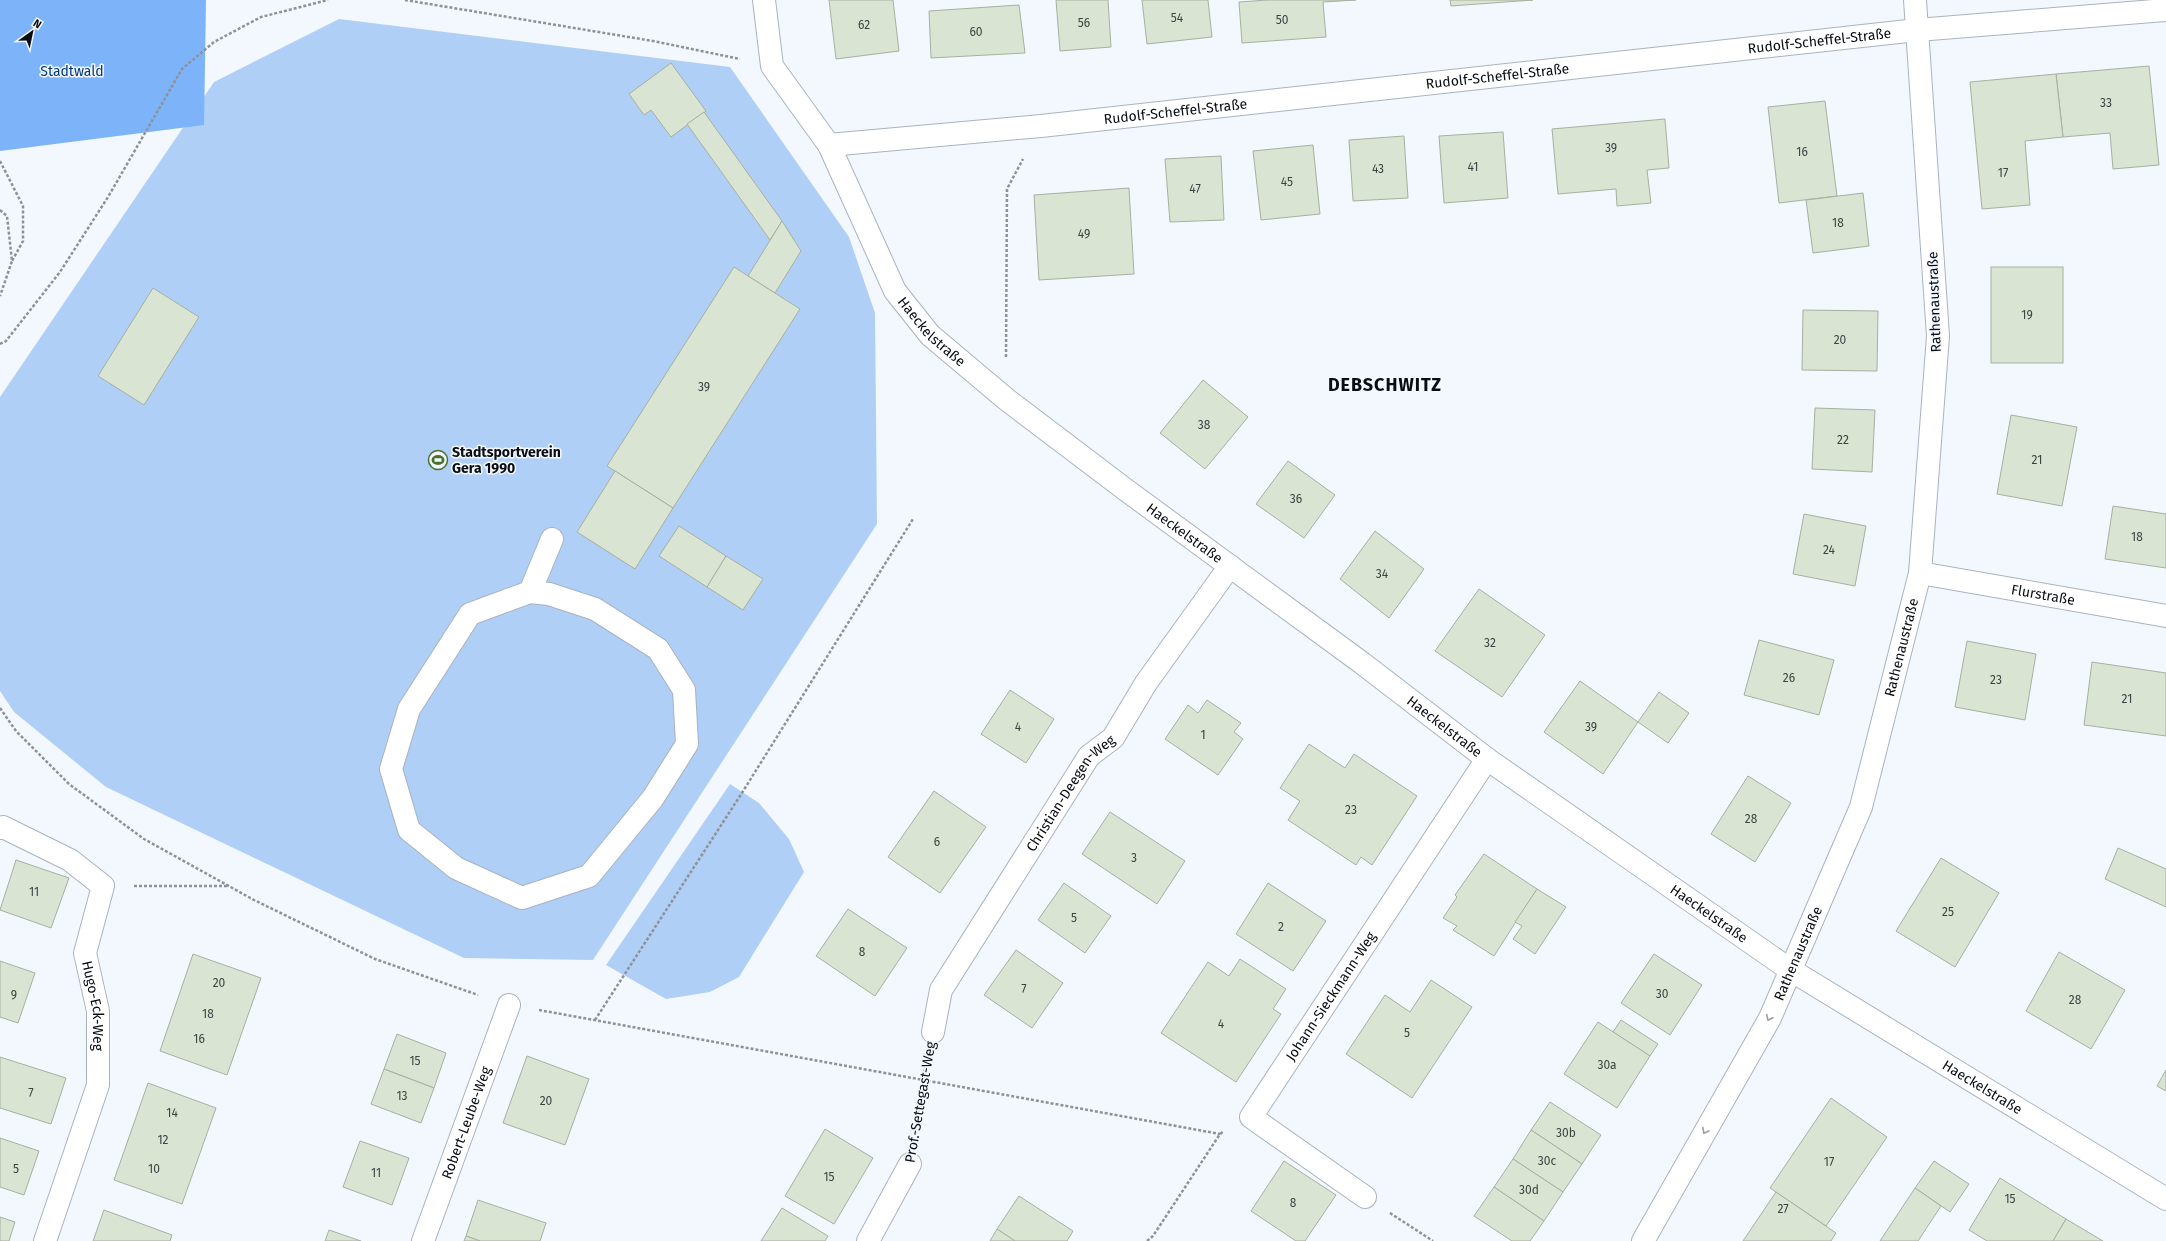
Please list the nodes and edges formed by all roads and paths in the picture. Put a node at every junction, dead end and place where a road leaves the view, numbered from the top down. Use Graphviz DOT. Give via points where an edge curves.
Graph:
graph roads {
  1 [pos="328,0"];
  2 [pos="406,0"];
  3 [pos="764,0"];
  4 [pos="1915,0"];
  5 [pos="2166,10"];
  6 [pos="1918,30"];
  7 [pos="772,66"];
  8 [pos="1041,126"];
  9 [pos="829,145"];
  10 [pos="0,161"];
  11 [pos="0,210"];
  12 [pos="12,261"];
  13 [pos="0,296"];
  14 [pos="0,344"];
  15 [pos="1006,399"];
  16 [pos="913,519"];
  17 [pos="552,539"];
  18 [pos="1230,566"];
  19 [pos="1920,574"];
  20 [pos="530,592"];
  21 [pos="2166,616"];
  22 [pos="0,708"];
  23 [pos="1486,759"];
  24 [pos="0,828"];
  25 [pos="103,886"];
  26 [pos="231,886"];
  27 [pos="1789,969"];
  28 [pos="509,1005"];
  29 [pos="594,1020"];
  30 [pos="933,1032"];
  31 [pos="923,1079"];
  32 [pos="1251,1117"];
  33 [pos="1220,1134"];
  34 [pos="910,1164"];
  35 [pos="1365,1197"];
  36 [pos="2166,1199"];
  37 [pos="874,1239"];
  38 [pos="46,1241"];
  39 [pos="423,1241"];
  40 [pos="1147,1241"];
  41 [pos="1434,1241"];
  42 [pos="1643,1241"];
  1 -- 14 [label="path" via="261,17 214,42 182,69 108,197 60,272 6,341"];
  2 -- 7 [label="path" via="653,41"];
  3 -- 7 [label="street"];
  4 -- 6 [label="street, Rathenaustraße"];
  5 -- 6 [label="street, Rudolf-Scheffel-Straße"];
  6 -- 8 [label="street, Rudolf-Scheffel-Straße"];
  6 -- 19 [label="street, Rathenaustraße" via="1938,336"];
  7 -- 9 [label="street, Haeckelstraße"];
  8 -- 9 [label="street, Rudolf-Scheffel-Straße"];
  8 -- 15 [label="path" via="1007,189"];
  9 -- 15 [label="street, Haeckelstraße" via="895,291 930,335"];
  10 -- 12 [label="path" via="23,206 23,241"];
  11 -- 12 [label="path" via="6,216"];
  12 -- 13 [label="path"];
  15 -- 18 [label="street, Haeckelstraße"];
  16 -- 29 [label="path" via="740,796"];
  17 -- 20 [label="street"];
  18 -- 23 [label="street, Haeckelstraße" via="1362,663"];
  18 -- 30 [label="street, Christian-Deegen-Weg" via="1146,684 1112,738 1089,756 941,990"];
  19 -- 21 [label="street, Flurstraße"];
  19 -- 27 [label="street, Rathenaustraße" via="1861,807"];
  20 -- 20 [label="street" via="470,614 409,709 391,769 409,830 456,868 522,898 589,876 653,798 687,744 684,690 658,650 595,609 549,594"];
  22 -- 26 [label="path" via="16,731 69,784 144,838"];
  23 -- 27 [label="street, Haeckelstraße"];
  23 -- 32 [label="street, Johann-Sieckmann-Weg"];
  24 -- 25 [label="street" via="3,827 70,860"];
  25 -- 26 [label="path"];
  25 -- 38 [label="street, Hugo-Eck-Weg" via="85,953 98,1011 98,1085"];
  26 -- 28 [label="path" via="254,900 375,959"];
  27 -- 36 [label="street, Haeckelstraße"];
  27 -- 42 [label="street, Rathenaustraße, one-way" via="1770,1018"];
  28 -- 29 [label="path"];
  28 -- 39 [label="street, Robert-Leube-Weg"];
  29 -- 31 [label="path"];
  30 -- 31 [label="path, Prof.-Settegast-Weg"];
  31 -- 33 [label="path"];
  31 -- 34 [label="path, Prof.-Settegast-Weg"];
  32 -- 33 [label="path"];
  32 -- 35 [label="street"];
  33 -- 40 [label="path" via="1153,1236"];
  34 -- 37 [label="street, Prof.-Settegast-Weg"];
  35 -- 41 [label="path"];
}
